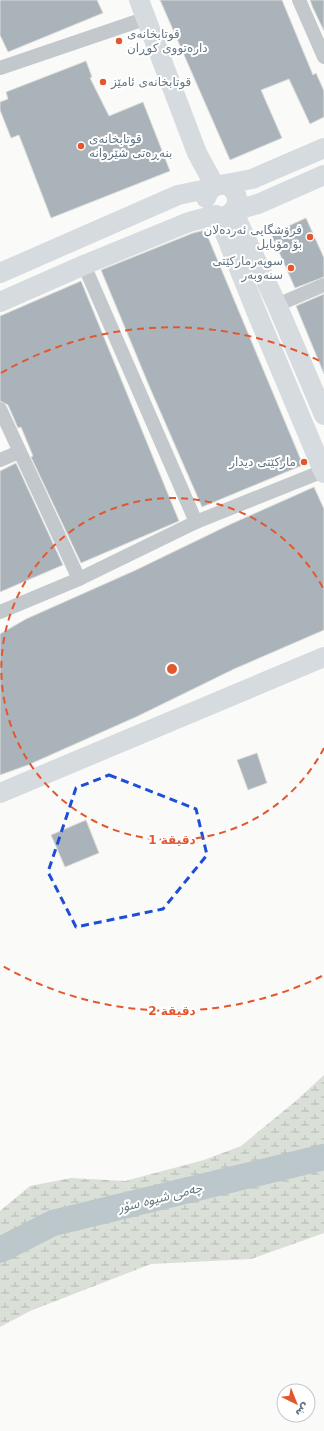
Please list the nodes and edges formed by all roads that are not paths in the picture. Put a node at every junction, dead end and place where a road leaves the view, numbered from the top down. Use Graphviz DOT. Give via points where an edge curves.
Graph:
graph roads {
  1 [pos="300,0"];
  2 [pos="143,9"];
  3 [pos="324,57"];
  4 [pos="0,67"];
  5 [pos="324,148"];
  6 [pos="324,175"];
  7 [pos="218,186"];
  8 [pos="222,214"];
  9 [pos="84,265"];
  10 [pos="0,273"];
  11 [pos="324,285"];
  12 [pos="0,302"];
  13 [pos="277,305"];
  14 [pos="0,409"];
  15 [pos="324,415"];
  16 [pos="19,452"];
  17 [pos="0,460"];
  18 [pos="324,472"];
  19 [pos="196,522"];
  20 [pos="79,579"];
  21 [pos="0,612"];
  22 [pos="324,657"];
  23 [pos="0,793"];
  1 -- 3 [label="street"];
  2 -- 4 [label="street"];
  2 -- 7 [label="street" via="197,153"];
  5 -- 7 [label="street" via="252,179"];
  6 -- 8 [label="street" via="258,204"];
  7 -- 8 [label="street" via="207,195 206,203 210,210"];
  7 -- 8 [label="street" via="232,189 237,195 237,204"];
  7 -- 10 [label="street" via="178,195"];
  8 -- 9 [label="street" via="189,222"];
  8 -- 13 [label="street"];
  8 -- 18 [label="street" via="256,311"];
  9 -- 12 [label="street"];
  9 -- 19 [label="street"];
  11 -- 13 [label="street"];
  13 -- 15 [label="street"];
  14 -- 16 [label="street"];
  16 -- 17 [label="street"];
  16 -- 20 [label="street"];
  18 -- 19 [label="street"];
  19 -- 20 [label="street"];
  20 -- 21 [label="street"];
  22 -- 23 [label="street"];
}
